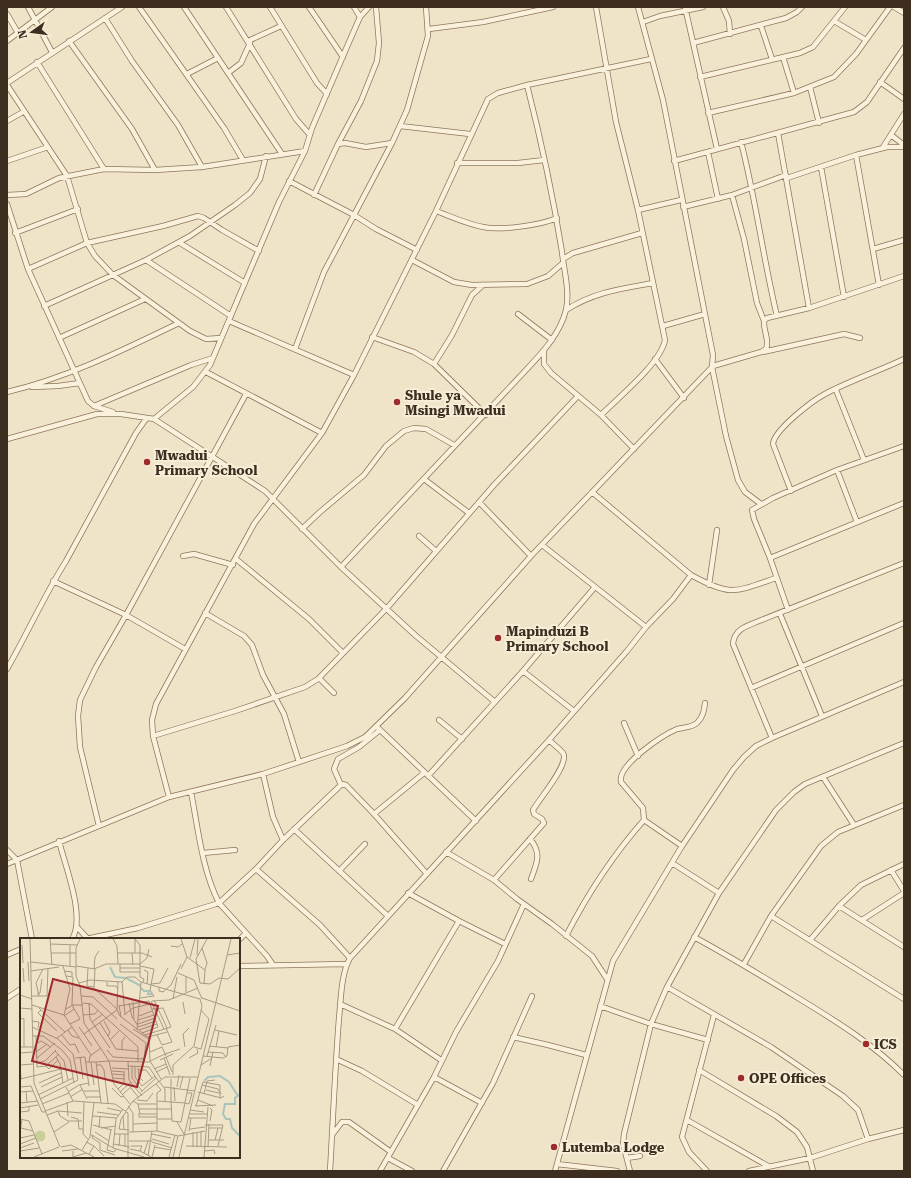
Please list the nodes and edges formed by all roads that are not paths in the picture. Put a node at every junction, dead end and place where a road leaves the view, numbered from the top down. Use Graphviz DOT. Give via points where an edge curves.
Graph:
graph roads {
  1 [pos="28,7"];
  2 [pos="52,7"];
  3 [pos="122,7"];
  4 [pos="139,7"];
  5 [pos="184,7"];
  6 [pos="226,7"];
  7 [pos="270,7"];
  8 [pos="309,7"];
  9 [pos="354,7"];
  10 [pos="369,7"];
  11 [pos="376,7"];
  12 [pos="426,7"];
  13 [pos="553,7"];
  14 [pos="596,7"];
  15 [pos="638,7"];
  16 [pos="703,7"];
  17 [pos="723,7"];
  18 [pos="802,7"];
  19 [pos="845,7"];
  20 [pos="890,7"];
  21 [pos="894,7"];
  22 [pos="685,9"];
  23 [pos="904,13"];
  24 [pos="7,14"];
  25 [pos="360,17"];
  26 [pos="105,18"];
  27 [pos="35,20"];
  28 [pos="834,21"];
  29 [pos="642,22"];
  30 [pos="281,26"];
  31 [pos="761,26"];
  32 [pos="429,29"];
  33 [pos="18,33"];
  34 [pos="730,34"];
  35 [pos="7,40"];
  36 [pos="866,40"];
  37 [pos="68,41"];
  38 [pos="249,42"];
  39 [pos="693,43"];
  40 [pos="904,48"];
  41 [pos="52,52"];
  42 [pos="343,57"];
  43 [pos="782,57"];
  44 [pos="218,58"];
  45 [pos="651,59"];
  46 [pos="772,60"];
  47 [pos="37,62"];
  48 [pos="605,69"];
  49 [pos="228,73"];
  50 [pos="187,74"];
  51 [pos="700,77"];
  52 [pos="880,82"];
  53 [pos="7,84"];
  54 [pos="527,85"];
  55 [pos="810,86"];
  56 [pos="794,93"];
  57 [pos="327,94"];
  58 [pos="904,99"];
  59 [pos="23,112"];
  60 [pos="708,113"];
  61 [pos="904,114"];
  62 [pos="7,121"];
  63 [pos="819,123"];
  64 [pos="400,126"];
  65 [pos="778,133"];
  66 [pos="310,134"];
  67 [pos="470,134"];
  68 [pos="891,135"];
  69 [pos="392,142"];
  70 [pos="740,142"];
  71 [pos="338,144"];
  72 [pos="904,146"];
  73 [pos="48,147"];
  74 [pos="883,148"];
  75 [pos="716,149"];
  76 [pos="306,151"];
  77 [pos="708,152"];
  78 [pos="282,154"];
  79 [pos="856,155"];
  80 [pos="266,156"];
  81 [pos="243,160"];
  82 [pos="544,160"];
  83 [pos="7,161"];
  84 [pos="674,161"];
  85 [pos="457,163"];
  86 [pos="202,167"];
  87 [pos="821,167"];
  88 [pos="104,169"];
  89 [pos="155,170"];
  90 [pos="67,176"];
  91 [pos="787,177"];
  92 [pos="289,181"];
  93 [pos="752,187"];
  94 [pos="7,195"];
  95 [pos="314,195"];
  96 [pos="732,195"];
  97 [pos="718,199"];
  98 [pos="681,200"];
  99 [pos="7,204"];
  100 [pos="683,207"];
  101 [pos="78,209"];
  102 [pos="638,210"];
  103 [pos="436,211"];
  104 [pos="354,215"];
  105 [pos="557,218"];
  106 [pos="209,222"];
  107 [pos="15,233"];
  108 [pos="642,234"];
  109 [pos="904,240"];
  110 [pos="87,243"];
  111 [pos="180,243"];
  112 [pos="873,249"];
  113 [pos="417,250"];
  114 [pos="259,251"];
  115 [pos="146,260"];
  116 [pos="412,260"];
  117 [pos="563,261"];
  118 [pos="28,269"];
  119 [pos="113,274"];
  120 [pos="904,276"];
  121 [pos="245,283"];
  122 [pos="653,283"];
  123 [pos="483,285"];
  124 [pos="879,285"];
  125 [pos="844,296"];
  126 [pos="145,299"];
  127 [pos="44,306"];
  128 [pos="809,308"];
  129 [pos="566,310"];
  130 [pos="518,314"];
  131 [pos="705,314"];
  132 [pos="777,316"];
  133 [pos="230,318"];
  134 [pos="764,320"];
  135 [pos="179,323"];
  136 [pos="663,326"];
  137 [pos="372,336"];
  138 [pos="59,338"];
  139 [pos="221,338"];
  140 [pos="860,338"];
  141 [pos="552,340"];
  142 [pos="295,349"];
  143 [pos="544,350"];
  144 [pos="761,352"];
  145 [pos="213,358"];
  146 [pos="655,359"];
  147 [pos="904,360"];
  148 [pos="434,364"];
  149 [pos="713,366"];
  150 [pos="74,370"];
  151 [pos="206,372"];
  152 [pos="354,374"];
  153 [pos="80,383"];
  154 [pos="29,387"];
  155 [pos="836,390"];
  156 [pos="7,392"];
  157 [pos="246,394"];
  158 [pos="578,396"];
  159 [pos="684,398"];
  160 [pos="94,406"];
  161 [pos="121,414"];
  162 [pos="486,415"];
  163 [pos="601,415"];
  164 [pos="146,419"];
  165 [pos="154,419"];
  166 [pos="322,433"];
  167 [pos="7,439"];
  168 [pos="454,445"];
  169 [pos="904,446"];
  170 [pos="634,449"];
  171 [pos="212,456"];
  172 [pos="864,460"];
  173 [pos="837,470"];
  174 [pos="424,479"];
  175 [pos="791,491"];
  176 [pos="592,492"];
  177 [pos="271,499"];
  178 [pos="479,502"];
  179 [pos="904,503"];
  180 [pos="761,504"];
  181 [pos="469,513"];
  182 [pos="857,522"];
  183 [pos="302,529"];
  184 [pos="717,530"];
  185 [pos="419,536"];
  186 [pos="542,545"];
  187 [pos="436,551"];
  188 [pos="183,556"];
  189 [pos="531,556"];
  190 [pos="770,558"];
  191 [pos="236,559"];
  192 [pos="904,563"];
  193 [pos="233,565"];
  194 [pos="341,567"];
  195 [pos="691,575"];
  196 [pos="776,578"];
  197 [pos="53,581"];
  198 [pos="709,585"];
  199 [pos="595,587"];
  200 [pos="387,608"];
  201 [pos="788,610"];
  202 [pos="205,613"];
  203 [pos="780,614"];
  204 [pos="126,615"];
  205 [pos="904,623"];
  206 [pos="646,627"];
  207 [pos="185,649"];
  208 [pos="342,653"];
  209 [pos="441,658"];
  210 [pos="800,666"];
  211 [pos="7,670"];
  212 [pos="523,671"];
  213 [pos="319,678"];
  214 [pos="903,682"];
  215 [pos="751,688"];
  216 [pos="904,690"];
  217 [pos="334,693"];
  218 [pos="274,697"];
  219 [pos="495,702"];
  220 [pos="705,703"];
  221 [pos="574,711"];
  222 [pos="822,716"];
  223 [pos="438,720"];
  224 [pos="624,724"];
  225 [pos="378,728"];
  226 [pos="153,736"];
  227 [pos="772,738"];
  228 [pos="462,739"];
  229 [pos="549,740"];
  230 [pos="904,743"];
  231 [pos="638,756"];
  232 [pos="299,762"];
  233 [pos="262,774"];
  234 [pos="426,774"];
  235 [pos="823,777"];
  236 [pos="341,785"];
  237 [pos="191,792"];
  238 [pos="169,797"];
  239 [pos="904,805"];
  240 [pos="374,814"];
  241 [pos="644,820"];
  242 [pos="476,821"];
  243 [pos="854,825"];
  244 [pos="99,826"];
  245 [pos="294,829"];
  246 [pos="530,839"];
  247 [pos="283,840"];
  248 [pos="59,841"];
  249 [pos="365,844"];
  250 [pos="682,846"];
  251 [pos="7,850"];
  252 [pos="235,850"];
  253 [pos="446,852"];
  254 [pos="203,853"];
  255 [pos="17,860"];
  256 [pos="672,863"];
  257 [pos="7,864"];
  258 [pos="904,864"];
  259 [pos="256,869"];
  260 [pos="891,870"];
  261 [pos="339,871"];
  262 [pos="427,874"];
  263 [pos="531,879"];
  264 [pos="494,880"];
  265 [pos="904,892"];
  266 [pos="408,893"];
  267 [pos="719,893"];
  268 [pos="219,903"];
  269 [pos="524,904"];
  270 [pos="839,906"];
  271 [pos="388,916"];
  272 [pos="771,916"];
  273 [pos="862,920"];
  274 [pos="459,921"];
  275 [pos="77,927"];
  276 [pos="113,933"];
  277 [pos="246,933"];
  278 [pos="566,936"];
  279 [pos="694,937"];
  280 [pos="32,938"];
  281 [pos="72,938"];
  282 [pos="86,938"];
  283 [pos="91,938"];
  284 [pos="113,938"];
  285 [pos="240,939"];
  286 [pos="811,939"];
  287 [pos="505,944"];
  288 [pos="904,947"];
  289 [pos="20,950"];
  290 [pos="7,956"];
  291 [pos="350,958"];
  292 [pos="346,964"];
  293 [pos="744,964"];
  294 [pos="273,965"];
  295 [pos="240,966"];
  296 [pos="607,979"];
  297 [pos="667,987"];
  298 [pos="20,990"];
  299 [pos="532,996"];
  300 [pos="7,998"];
  301 [pos="904,999"];
  302 [pos="340,1004"];
  303 [pos="600,1006"];
  304 [pos="714,1015"];
  305 [pos="652,1024"];
  306 [pos="395,1029"];
  307 [pos="513,1037"];
  308 [pos="708,1040"];
  309 [pos="586,1055"];
  310 [pos="336,1059"];
  311 [pos="441,1060"];
  312 [pos="699,1070"];
  313 [pos="904,1075"];
  314 [pos="434,1078"];
  315 [pos="482,1103"];
  316 [pos="418,1105"];
  317 [pos="687,1120"];
  318 [pos="904,1130"];
  319 [pos="332,1134"];
  320 [pos="868,1139"];
  321 [pos="391,1152"];
  322 [pos="640,1156"];
  323 [pos="388,1158"];
  324 [pos="627,1158"];
  325 [pos="810,1158"];
  326 [pos="557,1164"];
  327 [pos="768,1166"];
  328 [pos="602,1170"];
  329 [pos="330,1171"];
  330 [pos="380,1171"];
  331 [pos="412,1171"];
  332 [pos="443,1171"];
  333 [pos="555,1171"];
  334 [pos="617,1171"];
  335 [pos="630,1171"];
  336 [pos="707,1171"];
  337 [pos="749,1171"];
  338 [pos="813,1171"];
  1 -- 27 [label="street"];
  2 -- 27 [label="street"];
  3 -- 26 [label="street"];
  4 -- 50 [label="street"];
  5 -- 44 [label="street"];
  6 -- 38 [label="street"];
  7 -- 30 [label="street"];
  8 -- 42 [label="street"];
  9 -- 25 [label="street"];
  10 -- 25 [label="street"];
  11 -- 71 [label="street" via="380,53 361,101"];
  12 -- 32 [label="street"];
  13 -- 32 [label="street" via="483,22"];
  14 -- 48 [label="street"];
  15 -- 29 [label="street"];
  16 -- 22 [label="street"];
  17 -- 34 [label="street" via="729,20"];
  18 -- 31 [label="street" via="786,18"];
  19 -- 28 [label="street"];
  20 -- 36 [label="street"];
  21 -- 23 [label="street"];
  22 -- 29 [label="street"];
  22 -- 39 [label="street"];
  24 -- 33 [label="street"];
  25 -- 42 [label="street"];
  26 -- 37 [label="street"];
  26 -- 86 [label="street" via="178,125"];
  27 -- 33 [label="street"];
  27 -- 41 [label="street"];
  28 -- 36 [label="street"];
  28 -- 43 [label="street" via="813,47"];
  29 -- 45 [label="street"];
  30 -- 38 [label="street"];
  30 -- 57 [label="street"];
  31 -- 34 [label="street"];
  31 -- 46 [label="street"];
  32 -- 64 [label="street" via="415,85"];
  33 -- 35 [label="street"];
  34 -- 39 [label="street"];
  36 -- 55 [label="street" via="834,77"];
  37 -- 41 [label="street"];
  37 -- 89 [label="street" via="137,138"];
  38 -- 49 [label="street" via="241,63"];
  38 -- 66 [label="street" via="296,119"];
  39 -- 51 [label="street"];
  40 -- 52 [label="street"];
  41 -- 47 [label="street"];
  42 -- 57 [label="street"];
  43 -- 46 [label="street"];
  43 -- 56 [label="street"];
  44 -- 49 [label="street"];
  44 -- 50 [label="street"];
  45 -- 48 [label="street"];
  45 -- 84 [label="street"];
  46 -- 51 [label="street"];
  47 -- 53 [label="street"];
  47 -- 88 [label="street"];
  48 -- 54 [label="street"];
  48 -- 102 [label="street"];
  49 -- 78 [label="street"];
  50 -- 81 [label="street"];
  51 -- 60 [label="street"];
  52 -- 58 [label="street"];
  52 -- 63 [label="street" via="861,108"];
  53 -- 59 [label="street"];
  54 -- 67 [label="street" via="498,93 488,99"];
  54 -- 82 [label="street"];
  55 -- 56 [label="street"];
  55 -- 63 [label="street"];
  56 -- 60 [label="street"];
  57 -- 66 [label="street"];
  59 -- 62 [label="street"];
  59 -- 73 [label="street"];
  60 -- 75 [label="street"];
  61 -- 68 [label="street"];
  63 -- 65 [label="street"];
  64 -- 67 [label="street"];
  64 -- 69 [label="street"];
  65 -- 70 [label="street"];
  65 -- 91 [label="street"];
  66 -- 76 [label="street"];
  67 -- 85 [label="street"];
  68 -- 72 [label="street"];
  68 -- 74 [label="street"];
  69 -- 71 [label="street" via="366,147"];
  69 -- 104 [label="street"];
  70 -- 75 [label="street"];
  70 -- 93 [label="street"];
  71 -- 95 [label="street"];
  72 -- 74 [label="street"];
  73 -- 83 [label="street"];
  73 -- 90 [label="street"];
  74 -- 79 [label="street"];
  75 -- 77 [label="street"];
  76 -- 78 [label="street"];
  76 -- 92 [label="street"];
  77 -- 84 [label="street"];
  77 -- 97 [label="street"];
  78 -- 80 [label="street"];
  79 -- 87 [label="street"];
  79 -- 112 [label="street"];
  80 -- 81 [label="street"];
  80 -- 106 [label="street" via="260,178 253,189"];
  81 -- 86 [label="street"];
  82 -- 85 [label="street" via="518,163"];
  82 -- 105 [label="street"];
  84 -- 98 [label="street"];
  85 -- 103 [label="street"];
  86 -- 89 [label="street"];
  87 -- 91 [label="street"];
  87 -- 125 [label="street"];
  88 -- 89 [label="street"];
  88 -- 90 [label="street"];
  90 -- 94 [label="street" via="29,193"];
  90 -- 101 [label="street"];
  91 -- 93 [label="street"];
  91 -- 128 [label="street"];
  92 -- 95 [label="street"];
  92 -- 114 [label="street"];
  93 -- 96 [label="street"];
  93 -- 132 [label="street"];
  95 -- 104 [label="street"];
  96 -- 97 [label="street"];
  96 -- 134 [label="street" via="757,303"];
  97 -- 100 [label="street"];
  98 -- 100 [label="street"];
  98 -- 102 [label="street"];
  99 -- 107 [label="street"];
  100 -- 131 [label="street"];
  101 -- 107 [label="street"];
  101 -- 110 [label="street"];
  102 -- 108 [label="street"];
  103 -- 105 [label="street" via="486,228 523,226"];
  103 -- 113 [label="street"];
  104 -- 113 [label="street"];
  104 -- 142 [label="street" via="324,272"];
  105 -- 117 [label="street"];
  106 -- 110 [label="street" via="198,216"];
  106 -- 111 [label="street"];
  106 -- 114 [label="street"];
  107 -- 118 [label="street"];
  108 -- 117 [label="street" via="573,253"];
  108 -- 122 [label="street"];
  109 -- 112 [label="street"];
  110 -- 118 [label="street"];
  110 -- 119 [label="street" via="95,256"];
  111 -- 115 [label="street"];
  111 -- 121 [label="street"];
  112 -- 124 [label="street"];
  113 -- 116 [label="street"];
  114 -- 121 [label="street"];
  115 -- 119 [label="street"];
  115 -- 133 [label="street"];
  116 -- 123 [label="street" via="454,282"];
  116 -- 137 [label="street"];
  117 -- 123 [label="street" via="548,276 536,282 521,285"];
  117 -- 129 [label="street"];
  118 -- 127 [label="street"];
  119 -- 126 [label="street"];
  119 -- 127 [label="street"];
  120 -- 124 [label="street"];
  121 -- 133 [label="street"];
  122 -- 129 [label="street" via="601,293"];
  122 -- 136 [label="street"];
  123 -- 148 [label="street" via="472,295"];
  124 -- 125 [label="street"];
  125 -- 128 [label="street"];
  126 -- 135 [label="street"];
  126 -- 138 [label="street"];
  127 -- 138 [label="street"];
  128 -- 132 [label="street"];
  129 -- 141 [label="street"];
  130 -- 141 [label="street"];
  131 -- 136 [label="street"];
  131 -- 149 [label="street"];
  132 -- 134 [label="street"];
  133 -- 139 [label="street"];
  133 -- 142 [label="street"];
  134 -- 144 [label="street" via="767,345"];
  135 -- 139 [label="street" via="202,338"];
  135 -- 150 [label="street" via="124,350"];
  136 -- 146 [label="street" via="664,347"];
  137 -- 148 [label="street" via="414,352"];
  137 -- 152 [label="street"];
  138 -- 150 [label="street"];
  139 -- 145 [label="street"];
  140 -- 144 [label="street" via="844,334"];
  141 -- 143 [label="street"];
  142 -- 152 [label="street"];
  143 -- 158 [label="street" via="544,364"];
  143 -- 162 [label="street"];
  144 -- 149 [label="street"];
  145 -- 151 [label="street"];
  145 -- 160 [label="street" via="191,364"];
  146 -- 159 [label="street"];
  146 -- 163 [label="street"];
  147 -- 155 [label="street"];
  148 -- 162 [label="street"];
  149 -- 159 [label="street"];
  149 -- 180 [label="street" via="726,436 738,480 745,492"];
  150 -- 153 [label="street"];
  150 -- 154 [label="street"];
  151 -- 157 [label="street"];
  151 -- 165 [label="street" via="184,395"];
  152 -- 166 [label="street"];
  153 -- 154 [label="street"];
  153 -- 160 [label="street" via="88,401"];
  154 -- 156 [label="street"];
  155 -- 172 [label="street"];
  155 -- 175 [label="street" via="825,394 804,409 773,440"];
  157 -- 166 [label="street"];
  157 -- 171 [label="street"];
  158 -- 163 [label="street"];
  158 -- 178 [label="street"];
  159 -- 170 [label="street"];
  160 -- 161 [label="street"];
  161 -- 164 [label="street"];
  161 -- 167 [label="street" via="92,415"];
  162 -- 168 [label="street"];
  163 -- 170 [label="street"];
  164 -- 165 [label="street"];
  164 -- 197 [label="street"];
  165 -- 171 [label="street"];
  166 -- 177 [label="street"];
  168 -- 174 [label="street"];
  168 -- 183 [label="street" via="421,428 404,431 386,446 364,475"];
  169 -- 172 [label="street"];
  170 -- 176 [label="street"];
  171 -- 177 [label="street" via="265,491"];
  171 -- 204 [label="street"];
  172 -- 173 [label="street"];
  173 -- 175 [label="street"];
  173 -- 182 [label="street"];
  174 -- 181 [label="street"];
  174 -- 194 [label="street"];
  175 -- 180 [label="street"];
  176 -- 186 [label="street"];
  176 -- 195 [label="street"];
  177 -- 183 [label="street"];
  177 -- 191 [label="street" via="254,524"];
  178 -- 181 [label="street"];
  178 -- 189 [label="street"];
  179 -- 182 [label="street"];
  180 -- 190 [label="street" via="752,510 752,513"];
  181 -- 187 [label="street"];
  182 -- 190 [label="street"];
  183 -- 194 [label="street"];
  184 -- 198 [label="street"];
  185 -- 187 [label="street"];
  186 -- 189 [label="street"];
  186 -- 199 [label="street"];
  187 -- 200 [label="street"];
  188 -- 193 [label="street" via="194,554"];
  189 -- 209 [label="street"];
  190 -- 196 [label="street"];
  191 -- 193 [label="street"];
  191 -- 208 [label="street" via="309,619"];
  192 -- 201 [label="street"];
  193 -- 202 [label="street"];
  194 -- 200 [label="street"];
  195 -- 198 [label="street"];
  195 -- 206 [label="street" via="673,599"];
  196 -- 198 [label="street" via="738,591"];
  196 -- 201 [label="street"];
  197 -- 204 [label="street"];
  197 -- 211 [label="street"];
  199 -- 206 [label="street"];
  199 -- 212 [label="street"];
  200 -- 208 [label="street"];
  200 -- 209 [label="street"];
  201 -- 203 [label="street"];
  202 -- 207 [label="street"];
  202 -- 218 [label="street" via="248,640"];
  203 -- 210 [label="street"];
  203 -- 215 [label="street" via="743,628 734,637 733,644"];
  204 -- 207 [label="street"];
  204 -- 244 [label="street" via="89,679 78,709 80,747"];
  205 -- 210 [label="street"];
  206 -- 221 [label="street"];
  207 -- 226 [label="street" via="156,704 152,720"];
  208 -- 213 [label="street"];
  209 -- 219 [label="street"];
  209 -- 225 [label="street"];
  210 -- 215 [label="street"];
  210 -- 222 [label="street"];
  212 -- 219 [label="street"];
  212 -- 221 [label="street"];
  213 -- 217 [label="street"];
  213 -- 218 [label="street" via="306,687"];
  214 -- 216 [label="street"];
  214 -- 222 [label="street"];
  215 -- 227 [label="street"];
  218 -- 226 [label="street"];
  218 -- 232 [label="street" via="284,714"];
  219 -- 228 [label="street"];
  220 -- 231 [label="street" via="704,714 698,722 676,730"];
  221 -- 229 [label="street"];
  222 -- 227 [label="street"];
  223 -- 228 [label="street"];
  224 -- 231 [label="street"];
  225 -- 232 [label="street" via="358,741"];
  225 -- 234 [label="street"];
  225 -- 236 [label="street" via="359,747 338,759 334,769"];
  226 -- 238 [label="street"];
  227 -- 250 [label="street" via="756,746 744,757"];
  228 -- 234 [label="street"];
  229 -- 242 [label="street"];
  229 -- 246 [label="street" via="562,753 564,760 559,772 533,810 544,824"];
  230 -- 235 [label="street"];
  231 -- 241 [label="street" via="627,766 620,778 643,808"];
  232 -- 233 [label="street"];
  233 -- 237 [label="street"];
  233 -- 247 [label="street" via="273,816"];
  234 -- 240 [label="street"];
  234 -- 242 [label="street"];
  235 -- 243 [label="street"];
  235 -- 267 [label="street" via="805,784 784,800"];
  236 -- 240 [label="street" via="346,785"];
  236 -- 245 [label="street"];
  237 -- 238 [label="street"];
  237 -- 254 [label="street"];
  238 -- 244 [label="street"];
  239 -- 243 [label="street"];
  240 -- 262 [label="street"];
  241 -- 250 [label="street"];
  241 -- 278 [label="street" via="596,884"];
  242 -- 253 [label="street"];
  243 -- 272 [label="street" via="838,832 822,846"];
  244 -- 248 [label="street"];
  245 -- 247 [label="street"];
  245 -- 261 [label="street"];
  246 -- 263 [label="street" via="537,851"];
  246 -- 264 [label="street"];
  247 -- 259 [label="street"];
  248 -- 255 [label="street"];
  248 -- 275 [label="street" via="73,895"];
  249 -- 261 [label="street"];
  250 -- 256 [label="street"];
  251 -- 255 [label="street"];
  252 -- 254 [label="street"];
  253 -- 262 [label="street"];
  253 -- 264 [label="street"];
  254 -- 268 [label="street"];
  255 -- 257 [label="street"];
  255 -- 280 [label="street"];
  256 -- 267 [label="street"];
  256 -- 296 [label="street" via="619,949"];
  258 -- 260 [label="street"];
  259 -- 268 [label="street"];
  259 -- 291 [label="street" via="320,925"];
  260 -- 265 [label="street"];
  260 -- 270 [label="street" via="864,883"];
  261 -- 271 [label="street"];
  262 -- 266 [label="street"];
  264 -- 269 [label="street"];
  265 -- 273 [label="street"];
  266 -- 271 [label="street"];
  266 -- 274 [label="street"];
  267 -- 279 [label="street"];
  268 -- 276 [label="street" via="192,913"];
  268 -- 277 [label="street"];
  269 -- 278 [label="street"];
  269 -- 287 [label="street"];
  270 -- 273 [label="street"];
  270 -- 286 [label="street"];
  271 -- 291 [label="street"];
  272 -- 286 [label="street"];
  272 -- 293 [label="street"];
  273 -- 288 [label="street"];
  274 -- 287 [label="street"];
  274 -- 306 [label="street"];
  275 -- 281 [label="street"];
  275 -- 282 [label="street"];
  276 -- 283 [label="street"];
  276 -- 284 [label="street"];
  277 -- 285 [label="street"];
  277 -- 294 [label="street"];
  278 -- 296 [label="street" via="592,956"];
  279 -- 293 [label="street"];
  279 -- 297 [label="street"];
  286 -- 301 [label="street"];
  287 -- 311 [label="street" via="498,961"];
  289 -- 290 [label="street"];
  291 -- 292 [label="street"];
  292 -- 294 [label="street"];
  292 -- 302 [label="street"];
  293 -- 313 [label="street" via="840,1023 877,1050"];
  294 -- 295 [label="street"];
  296 -- 303 [label="street"];
  297 -- 304 [label="street"];
  297 -- 305 [label="street"];
  298 -- 300 [label="street"];
  299 -- 307 [label="street"];
  302 -- 306 [label="street"];
  302 -- 310 [label="street"];
  303 -- 305 [label="street"];
  303 -- 309 [label="street"];
  304 -- 308 [label="street"];
  304 -- 320 [label="street" via="771,1047 843,1096 859,1112"];
  305 -- 308 [label="street"];
  305 -- 324 [label="street" via="623,1140"];
  306 -- 311 [label="street"];
  307 -- 309 [label="street"];
  307 -- 315 [label="street" via="494,1083"];
  308 -- 312 [label="street"];
  309 -- 326 [label="street"];
  310 -- 316 [label="street" via="362,1071"];
  310 -- 319 [label="street"];
  311 -- 314 [label="street"];
  312 -- 317 [label="street"];
  312 -- 325 [label="street" via="788,1124 804,1141"];
  314 -- 315 [label="street"];
  314 -- 316 [label="street"];
  315 -- 332 [label="street"];
  316 -- 321 [label="street"];
  317 -- 327 [label="street"];
  317 -- 336 [label="street" via="682,1135 683,1142"];
  318 -- 320 [label="street"];
  319 -- 321 [label="street" via="342,1122 349,1122"];
  319 -- 329 [label="street"];
  320 -- 325 [label="street"];
  321 -- 323 [label="street"];
  322 -- 324 [label="street"];
  323 -- 330 [label="street"];
  323 -- 331 [label="street"];
  324 -- 335 [label="street"];
  325 -- 327 [label="street"];
  325 -- 338 [label="street"];
  326 -- 328 [label="street"];
  326 -- 333 [label="street"];
  327 -- 337 [label="street"];
  328 -- 334 [label="street"];
}
